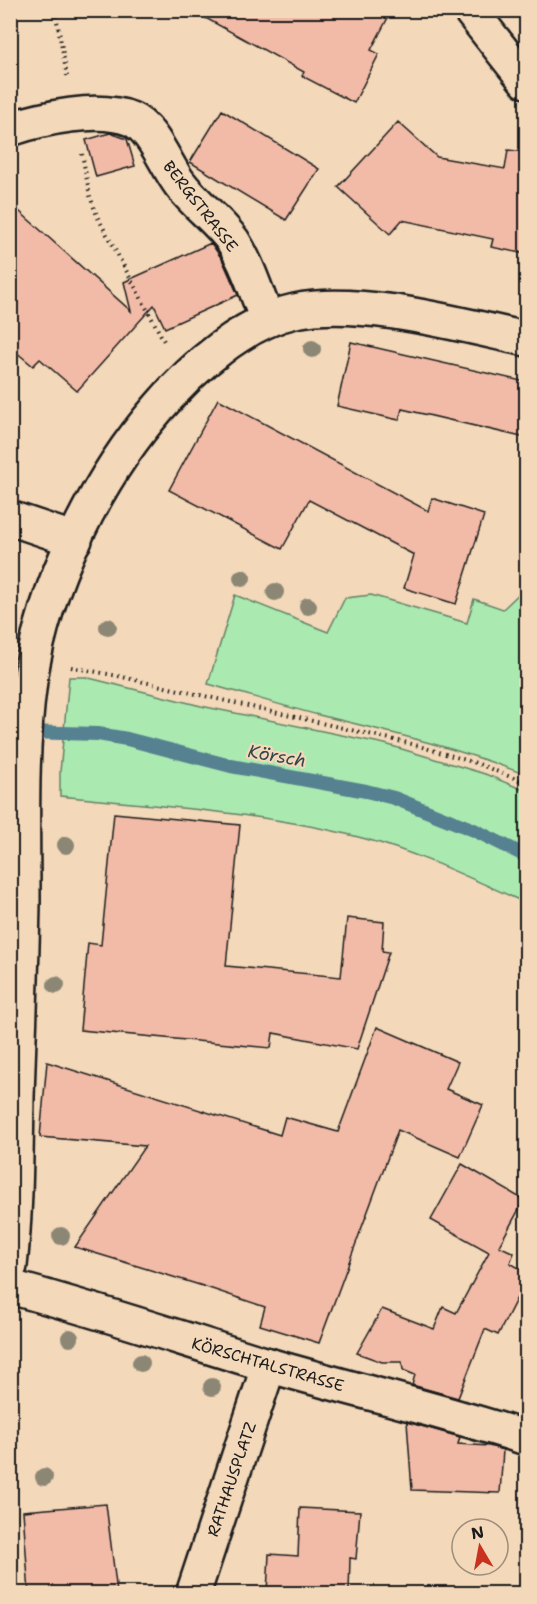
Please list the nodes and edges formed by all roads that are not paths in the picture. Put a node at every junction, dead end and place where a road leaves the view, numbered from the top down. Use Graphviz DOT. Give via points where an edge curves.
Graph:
graph roads {
  1 [pos="470,10"];
  2 [pos="526,81"];
  3 [pos="10,129"];
  4 [pos="267,320"];
  5 [pos="526,339"];
  6 [pos="10,518"];
  7 [pos="75,540"];
  8 [pos="10,1266"];
  9 [pos="10,1287"];
  10 [pos="269,1365"];
  11 [pos="526,1438"];
  12 [pos="193,1593"];
  1 -- 2 [label="street"];
  3 -- 4 [label="street, BERGSTRASSE" via="75,115 107,113 141,125 182,186 232,241"];
  4 -- 5 [label="street" via="294,311 345,308 394,313"];
  4 -- 7 [label="street" via="211,356 169,395 124,452"];
  6 -- 7 [label="street"];
  7 -- 8 [label="street" via="53,593 32,670 26,723"];
  9 -- 10 [label="street, KÖRSCHTALSTRASSE"];
  10 -- 11 [label="street, KÖRSCHTALSTRASSE" via="488,1424"];
  10 -- 12 [label="street, RATHAUSPLATZ"];
}
